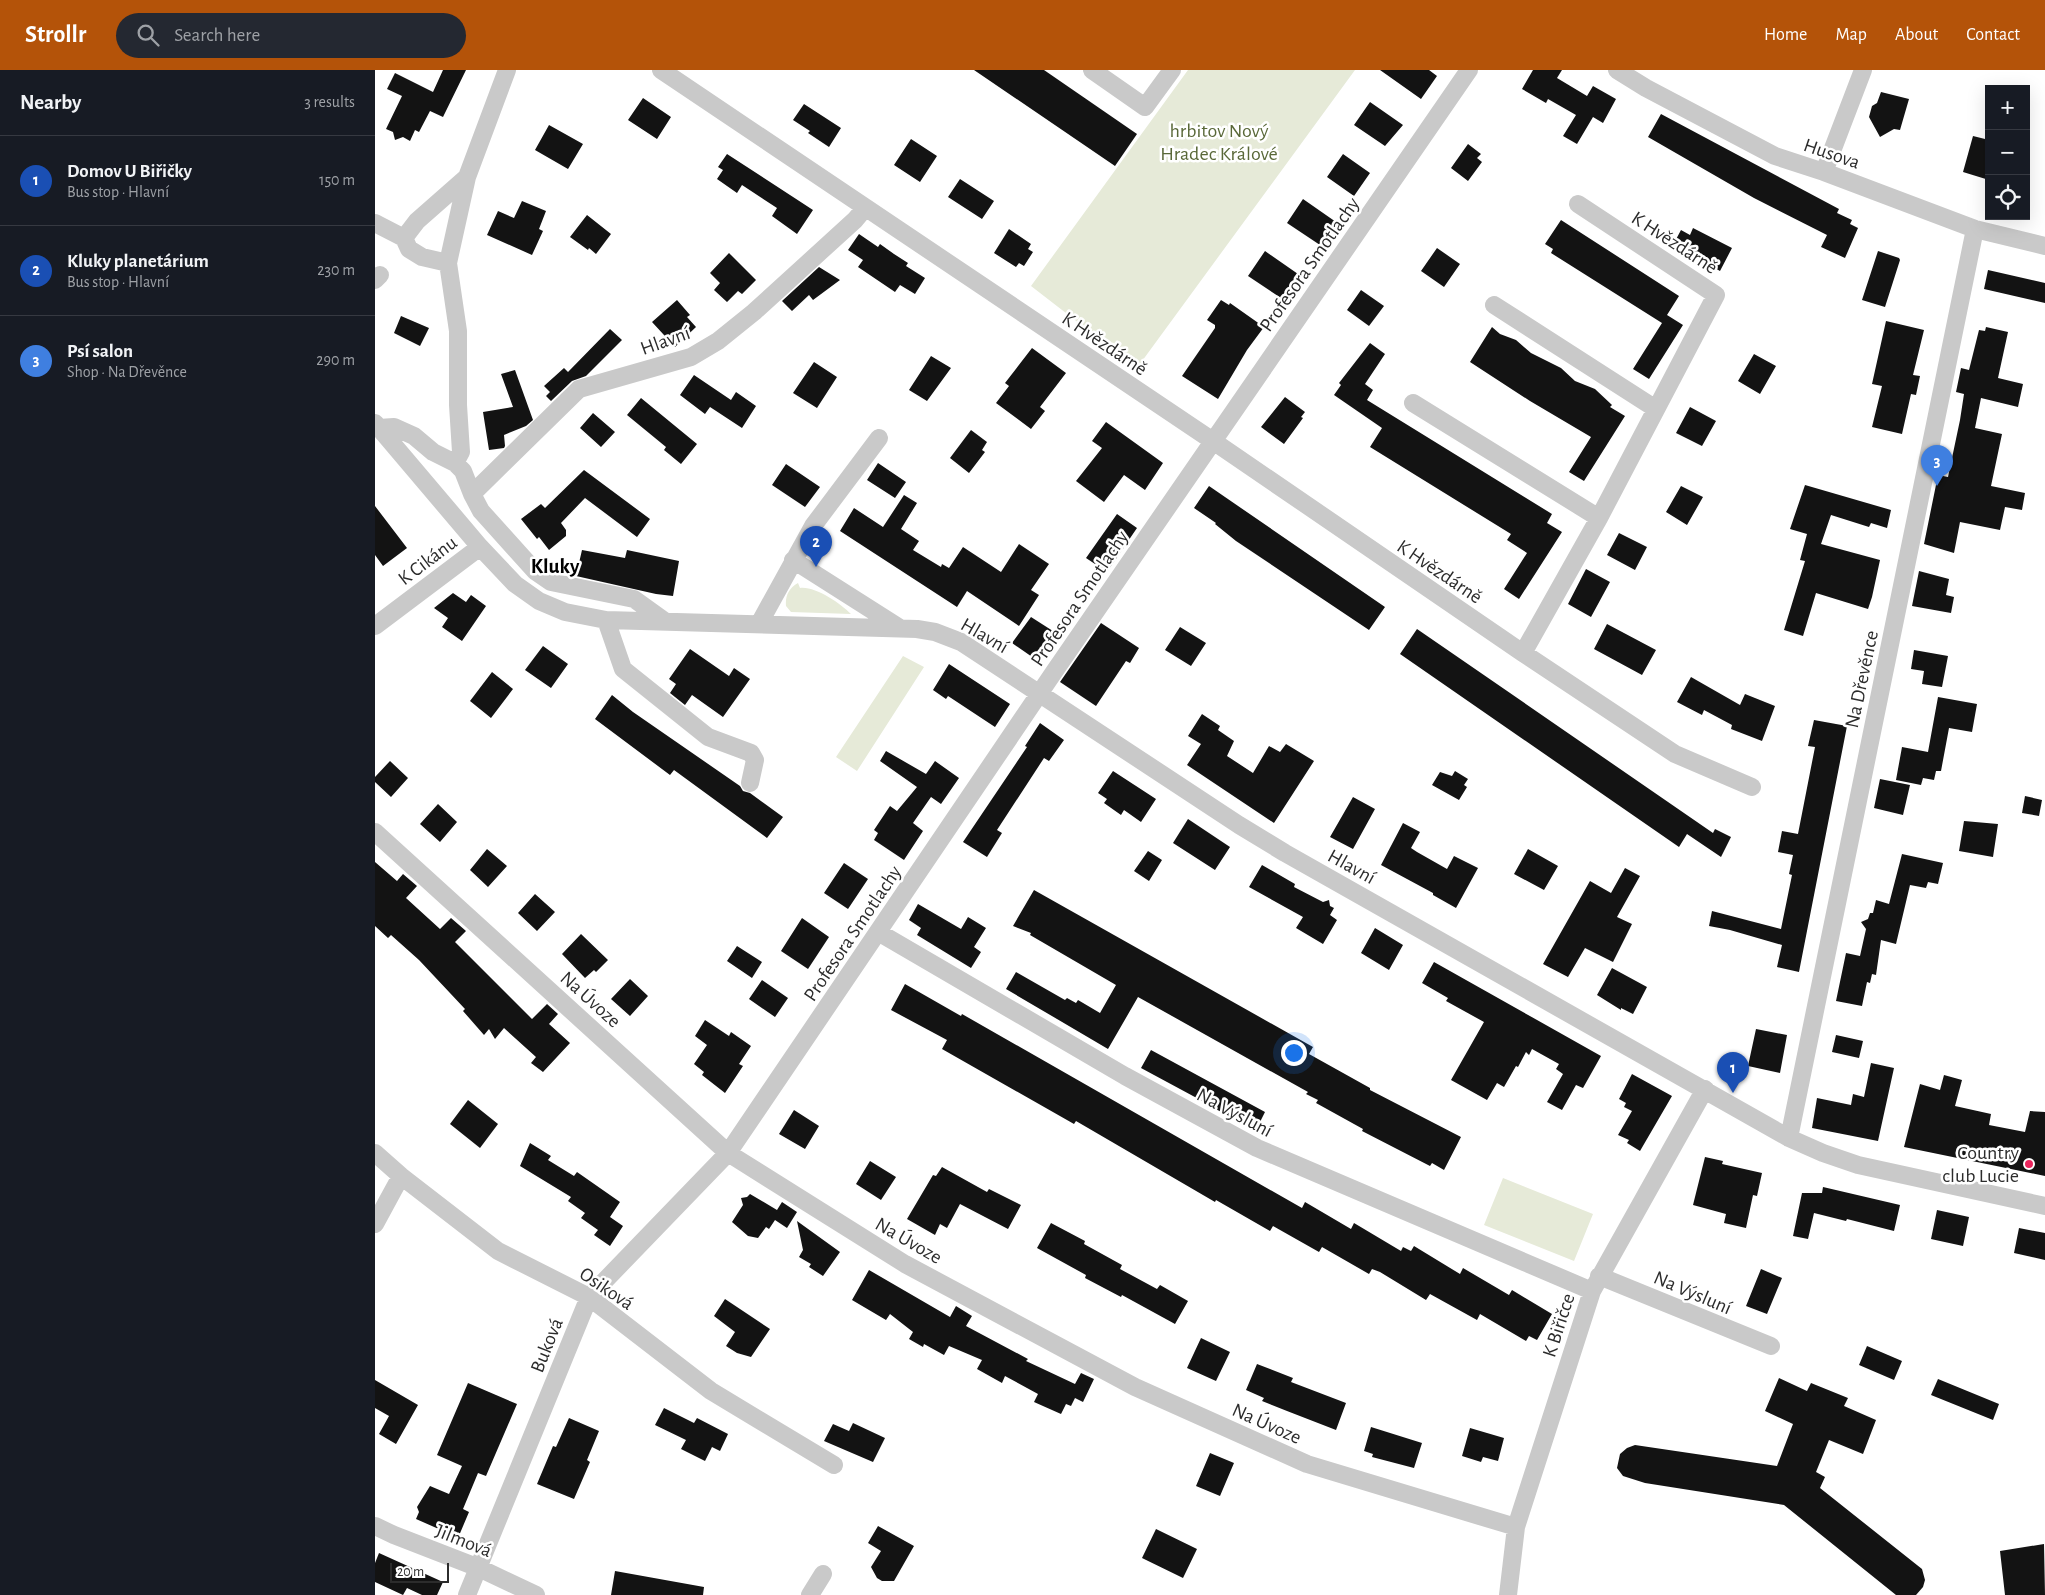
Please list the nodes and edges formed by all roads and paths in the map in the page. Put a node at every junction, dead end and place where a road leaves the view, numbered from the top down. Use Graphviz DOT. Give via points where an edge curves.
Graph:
graph roads {
  1 [pos="507,70"];
  2 [pos="661,70"];
  3 [pos="1092,70"];
  4 [pos="1172,70"];
  5 [pos="1469,70"];
  6 [pos="1617,70"];
  7 [pos="1863,70"];
  8 [pos="1824,172"];
  9 [pos="467,177"];
  10 [pos="1578,204"];
  11 [pos="865,208"];
  12 [pos="375,222"];
  13 [pos="1975,229"];
  14 [pos="405,238"];
  15 [pos="2045,246"];
  16 [pos="447,263"];
  17 [pos="1494,306"];
  18 [pos="1413,403"];
  19 [pos="1656,409"];
  20 [pos="377,425"];
  21 [pos="879,438"];
  22 [pos="1213,441"];
  23 [pos="455,463"];
  24 [pos="472,494"];
  25 [pos="1599,518"];
  26 [pos="480,547"];
  27 [pos="793,560"];
  28 [pos="606,620"];
  29 [pos="667,622"];
  30 [pos="759,624"];
  31 [pos="375,626"];
  32 [pos="901,628"];
  33 [pos="1523,654"];
  34 [pos="1040,693"];
  35 [pos="750,783"];
  36 [pos="1752,787"];
  37 [pos="375,832"];
  38 [pos="878,932"];
  39 [pos="1705,1089"];
  40 [pos="1789,1138"];
  41 [pos="375,1153"];
  42 [pos="728,1153"];
  43 [pos="401,1176"];
  44 [pos="2045,1206"];
  45 [pos="375,1224"];
  46 [pos="1595,1283"];
  47 [pos="589,1297"];
  48 [pos="1771,1346"];
  49 [pos="835,1465"];
  50 [pos="375,1526"];
  51 [pos="1517,1527"];
  52 [pos="479,1568"];
  53 [pos="823,1574"];
  54 [pos="467,1595"];
  55 [pos="536,1595"];
  56 [pos="810,1595"];
  57 [pos="1507,1595"];
  1 -- 9 [label="street"];
  2 -- 11 [label="street, K Hvězdárně"];
  3 -- 4 [label="street" via="1145,106"];
  5 -- 22 [label="street, Profesora Smotlachy"];
  6 -- 8 [label="street, Husova" via="1775,156"];
  7 -- 8 [label="street"];
  8 -- 13 [label="street, Husova"];
  9 -- 14 [label="street" via="417,221"];
  9 -- 16 [label="street"];
  10 -- 19 [label="street, K Hvězdárně" via="1716,295"];
  11 -- 22 [label="street, K Hvězdárně"];
  11 -- 24 [label="street, Hlavní" via="718,341 691,357 579,389"];
  12 -- 14 [label="street"];
  13 -- 15 [label="street, Husova"];
  13 -- 40 [label="street, Na Dřevěnce"];
  14 -- 16 [label="street" via="409,249 422,257"];
  16 -- 23 [label="street" via="459,331 461,452"];
  17 -- 19 [label="street"];
  18 -- 25 [label="street"];
  19 -- 25 [label="street, K Hvězdárně"];
  20 -- 23 [label="street, Hlavní" via="394,427 414,436 433,452"];
  20 -- 26 [label="street, Hlavní"];
  21 -- 27 [label="street" via="813,526"];
  22 -- 33 [label="street, K Hvězdárně"];
  22 -- 34 [label="street, Profesora Smotlachy"];
  23 -- 24 [label="street" via="463,472"];
  24 -- 29 [label="street" via="481,510 535,571 551,582 634,599"];
  25 -- 33 [label="street, K Hvězdárně"];
  26 -- 28 [label="street, Hlavní" via="515,584 539,601 565,612"];
  26 -- 31 [label="street, K Cikánu"];
  27 -- 30 [label="street"];
  27 -- 32 [label="street, Hlavní"];
  28 -- 29 [label="street, Hlavní"];
  28 -- 35 [label="street" via="623,668 708,737 751,753 755,760"];
  29 -- 30 [label="street, Hlavní"];
  30 -- 32 [label="street, Hlavní"];
  32 -- 34 [label="street, Hlavní" via="935,632 961,642"];
  33 -- 36 [label="street, K Hvězdárně" via="1675,754"];
  34 -- 38 [label="street, Profesora Smotlachy"];
  34 -- 39 [label="street, Hlavní" via="1285,853"];
  37 -- 42 [label="street, Na Úvoze"];
  38 -- 42 [label="street, Profesora Smotlachy"];
  38 -- 46 [label="street, Na Výsluní" via="1125,1076 1257,1148"];
  39 -- 40 [label="street, Hlavní"];
  39 -- 46 [label="street, K Biřičce"];
  40 -- 44 [label="street, Hlavní" via="1858,1165"];
  41 -- 43 [label="street, Osiková"];
  42 -- 47 [label="street, Buková"];
  42 -- 51 [label="street, Na Úvoze" via="905,1264 1135,1386 1307,1464"];
  43 -- 45 [label="street"];
  43 -- 47 [label="street, Osiková" via="498,1251"];
  46 -- 48 [label="street, Na Výsluní"];
  46 -- 51 [label="street, K Biřičce"];
  47 -- 49 [label="street, Osiková" via="711,1391"];
  47 -- 52 [label="street, Buková"];
  50 -- 52 [label="street, Jilmová"];
  51 -- 57 [label="street, K Biřičce"];
  52 -- 54 [label="street, Buková"];
  52 -- 55 [label="street, Jilmová"];
  53 -- 56 [label="street"];
}
